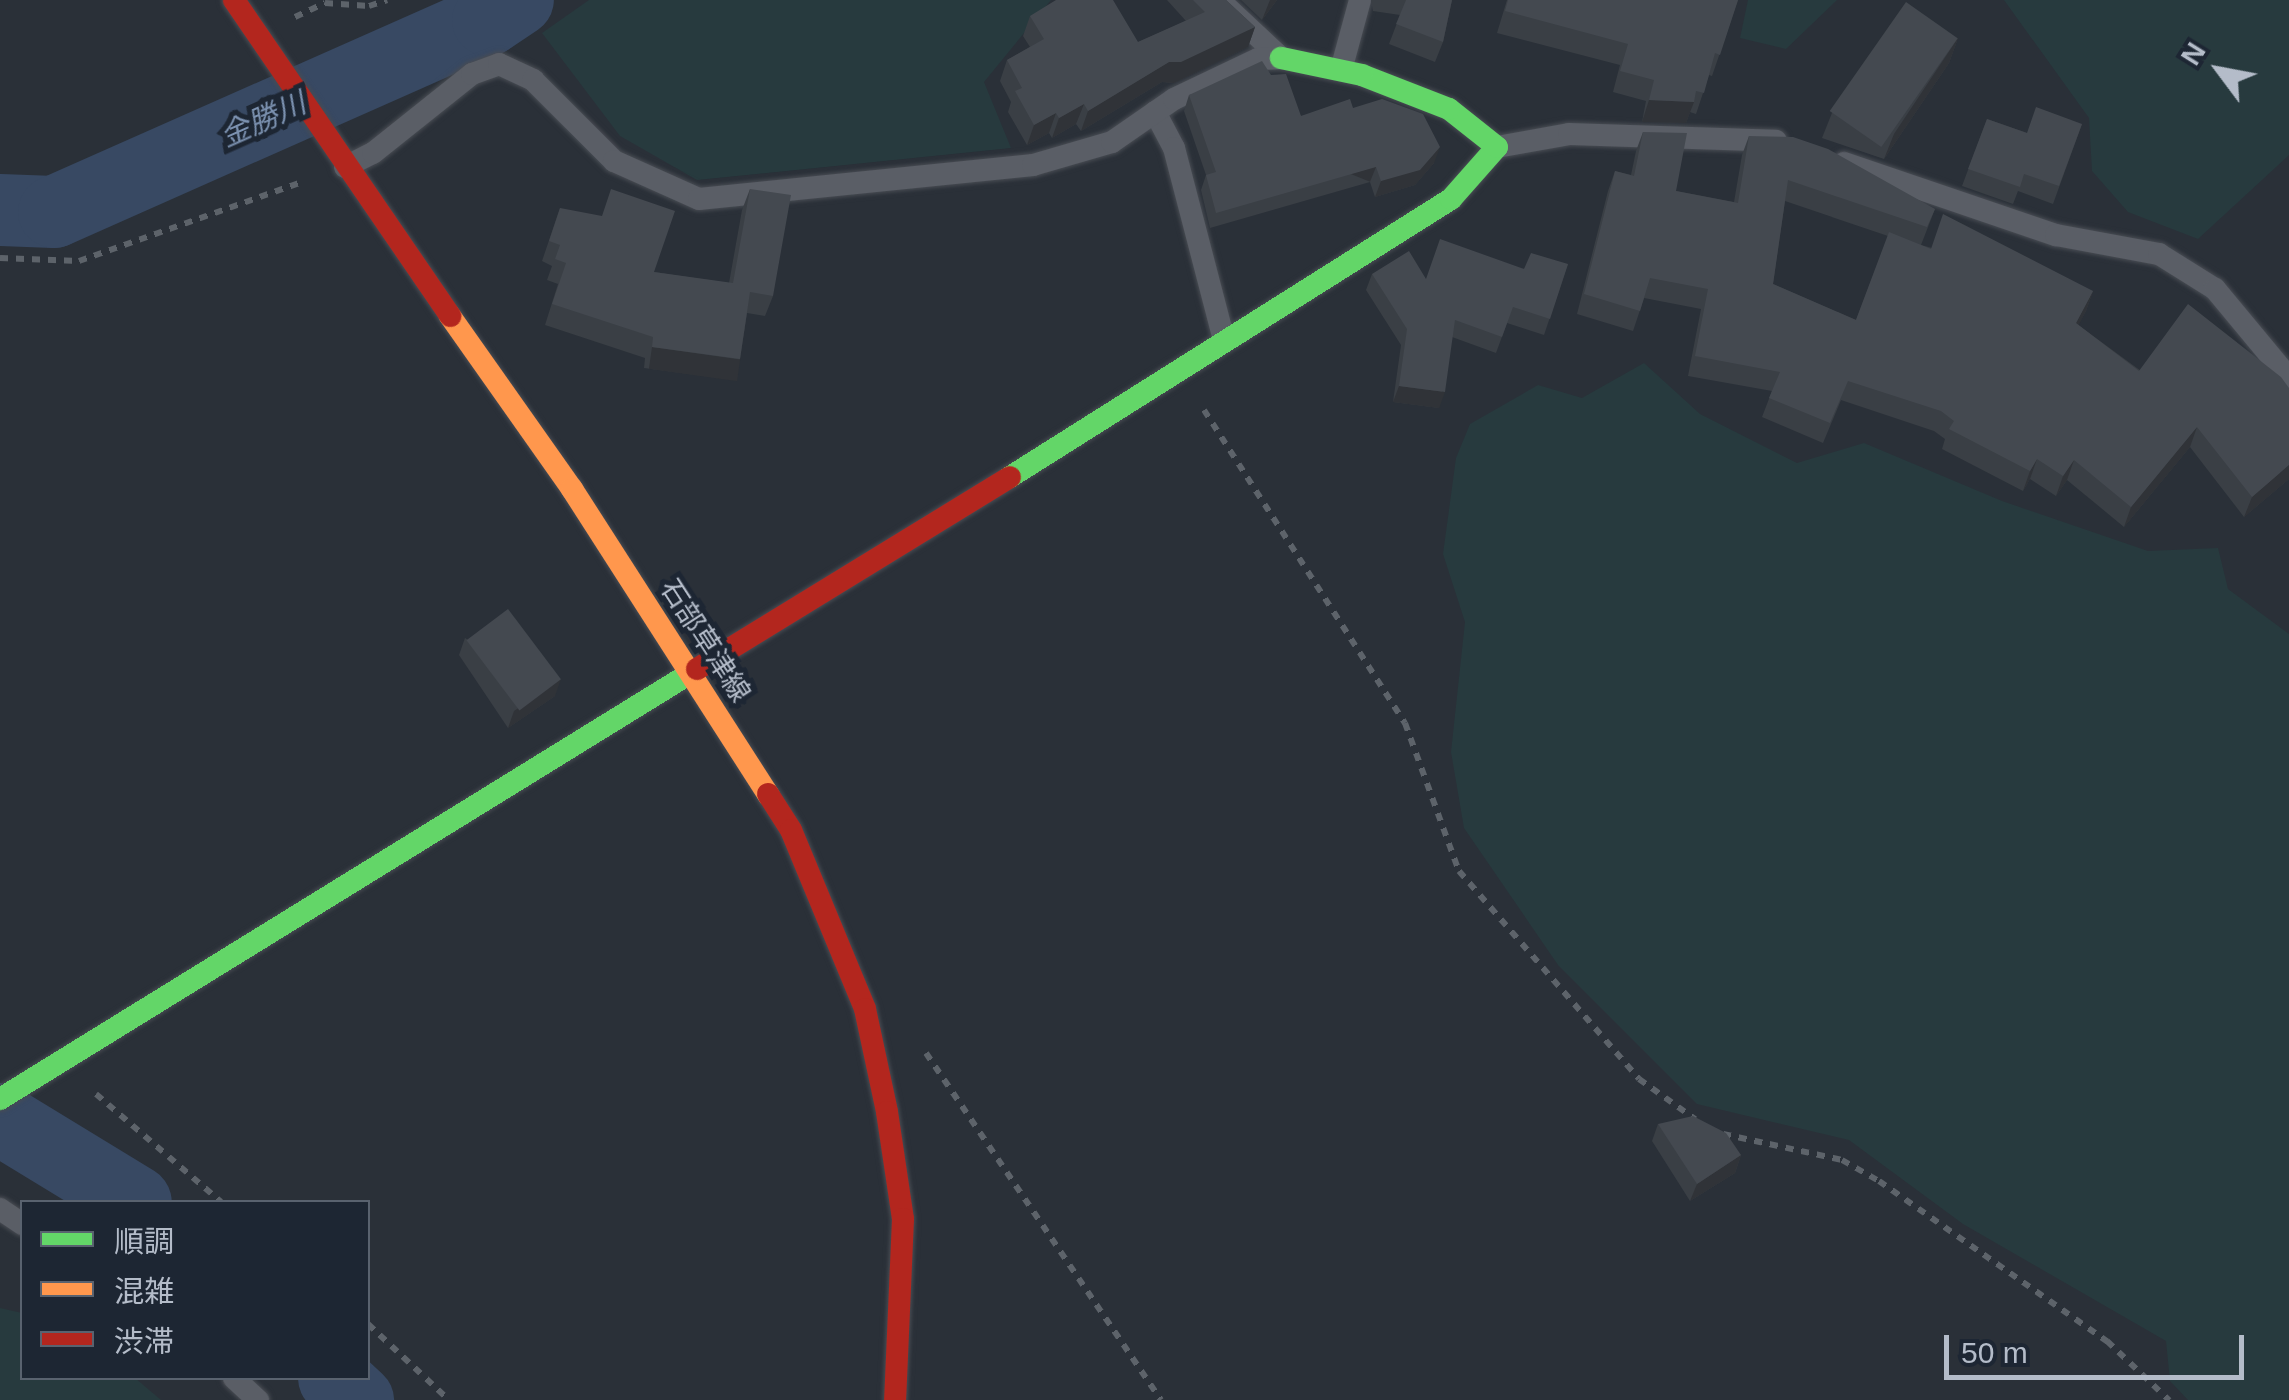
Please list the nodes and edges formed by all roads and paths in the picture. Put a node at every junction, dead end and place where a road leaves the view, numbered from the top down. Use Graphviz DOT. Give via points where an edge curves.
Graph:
graph roads {
  1 [pos="234,0"];
  2 [pos="387,0"];
  3 [pos="1218,0"];
  4 [pos="1360,0"];
  5 [pos="252,35"];
  6 [pos="1281,58"];
  7 [pos="1341,70"];
  8 [pos="1155,112"];
  9 [pos="1498,147"];
  10 [pos="339,158"];
  11 [pos="0,258"];
  12 [pos="1224,340"];
  13 [pos="2280,342"];
  14 [pos="1180,372"];
  15 [pos="2289,378"];
  16 [pos="689,672"];
  17 [pos="919,1043"];
  18 [pos="48,1070"];
  19 [pos="0,1099"];
  20 [pos="217,1200"];
  21 [pos="370,1326"];
  22 [pos="236,1380"];
  23 [pos="258,1400"];
  24 [pos="448,1400"];
  25 [pos="895,1400"];
  26 [pos="1160,1400"];
  27 [pos="2169,1400"];
  1 -- 5 [label="street, 石部草津線"];
  2 -- 5 [label="path" via="369,6 325,2"];
  3 -- 6 [label="lane"];
  4 -- 7 [label="lane"];
  5 -- 10 [label="street, 石部草津線"];
  6 -- 7 [label="street"];
  6 -- 8 [label="lane" via="1258,59"];
  7 -- 9 [label="street" via="1449,109"];
  8 -- 10 [label="lane" via="1112,142 1034,165 700,199 614,161 533,80 499,64 472,74 373,153"];
  8 -- 12 [label="lane" via="1174,148"];
  9 -- 12 [label="street" via="1451,199"];
  9 -- 13 [label="lane" via="1570,134 1702,135 1815,152 2056,235 2160,254"];
  10 -- 11 [label="path" via="80,261"];
  10 -- 16 [label="street, 石部草津線" via="572,489"];
  12 -- 14 [label="street"];
  13 -- 15 [label="lane"];
  14 -- 16 [label="street"];
  14 -- 27 [label="path" via="1405,723 1459,871 1640,1079 1712,1132 1842,1160 1880,1182 2107,1341"];
  16 -- 18 [label="street"];
  16 -- 25 [label="street, 石部草津線" via="792,830 865,1009 903,1219"];
  17 -- 26 [label="path"];
  18 -- 19 [label="street"];
  18 -- 20 [label="path"];
  21 -- 24 [label="path"];
  22 -- 23 [label="lane"];
}
